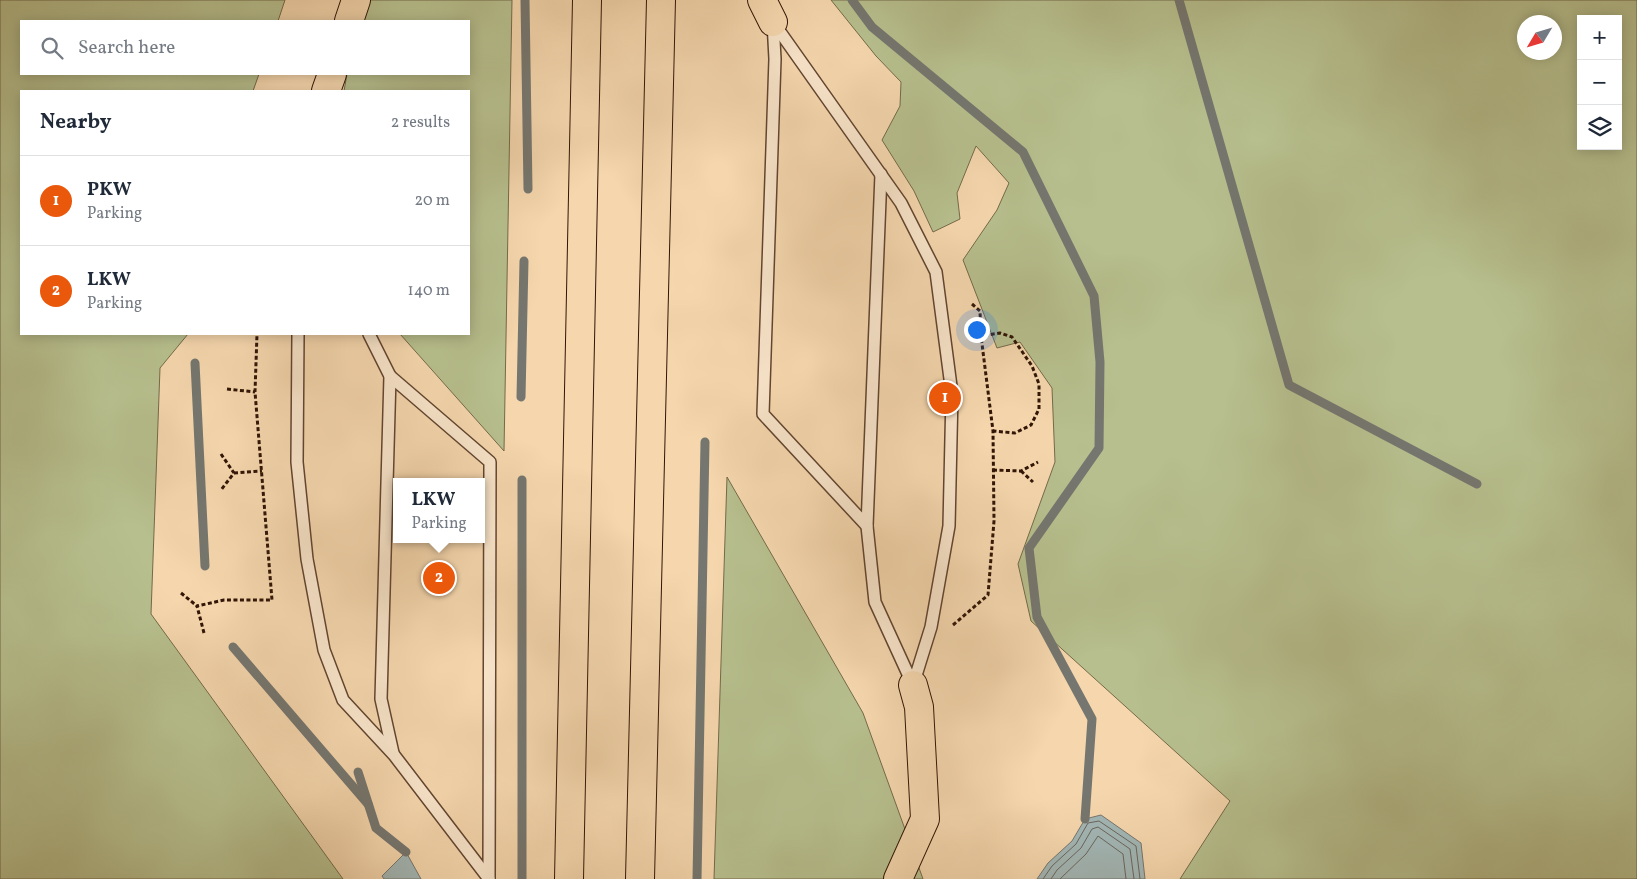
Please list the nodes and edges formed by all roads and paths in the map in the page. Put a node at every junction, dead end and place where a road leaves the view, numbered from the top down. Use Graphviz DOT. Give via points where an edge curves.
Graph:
graph roads {
  1 [pos="356,0"];
  2 [pos="587,0"];
  3 [pos="661,0"];
  4 [pos="768,11"];
  5 [pos="349,20"];
  6 [pos="332,75"];
  7 [pos="326,90"];
  8 [pos="881,174"];
  9 [pos="972,304"];
  10 [pos="257,335"];
  11 [pos="298,335"];
  12 [pos="370,335"];
  13 [pos="981,336"];
  14 [pos="390,376"];
  15 [pos="227,389"];
  16 [pos="255,392"];
  17 [pos="993,431"];
  18 [pos="221,454"];
  19 [pos="1038,462"];
  20 [pos="993,470"];
  21 [pos="262,471"];
  22 [pos="1021,471"];
  23 [pos="234,473"];
  24 [pos="1033,482"];
  25 [pos="221,490"];
  26 [pos="867,526"];
  27 [pos="181,592"];
  28 [pos="196,606"];
  29 [pos="929,632"];
  30 [pos="204,633"];
  31 [pos="913,685"];
  32 [pos="394,755"];
  33 [pos="489,879"];
  34 [pos="569,879"];
  35 [pos="640,879"];
  36 [pos="898,879"];
  1 -- 5 [label="highway"];
  2 -- 34 [label="highway"];
  3 -- 35 [label="highway"];
  4 -- 8 [label="lane"];
  4 -- 26 [label="lane" via="775,69 763,414"];
  6 -- 7 [label="highway"];
  8 -- 26 [label="lane"];
  8 -- 29 [label="lane" via="901,203 936,272 952,394 949,526"];
  9 -- 13 [label="path" via="980,311"];
  10 -- 16 [label="path"];
  11 -- 32 [label="lane" via="297,462 307,559 324,650 343,700"];
  12 -- 14 [label="lane"];
  13 -- 17 [label="path"];
  13 -- 17 [label="path" via="1000,333 1012,337 1032,366 1039,384 1039,409 1031,425 1015,433"];
  14 -- 32 [label="lane" via="381,699"];
  14 -- 33 [label="lane" via="490,462"];
  15 -- 16 [label="path"];
  16 -- 21 [label="path"];
  17 -- 20 [label="path"];
  18 -- 23 [label="path"];
  19 -- 22 [label="path"];
  20 -- 22 [label="path"];
  20 -- 29 [label="path" via="994,521 988,595 940,636"];
  21 -- 23 [label="path"];
  21 -- 28 [label="path" via="272,600 224,600"];
  22 -- 24 [label="path"];
  23 -- 25 [label="path"];
  26 -- 31 [label="lane" via="875,602"];
  27 -- 28 [label="path"];
  28 -- 30 [label="path"];
  29 -- 31 [label="lane"];
  31 -- 36 [label="highway" via="919,707 925,819"];
  32 -- 33 [label="lane"];
}
